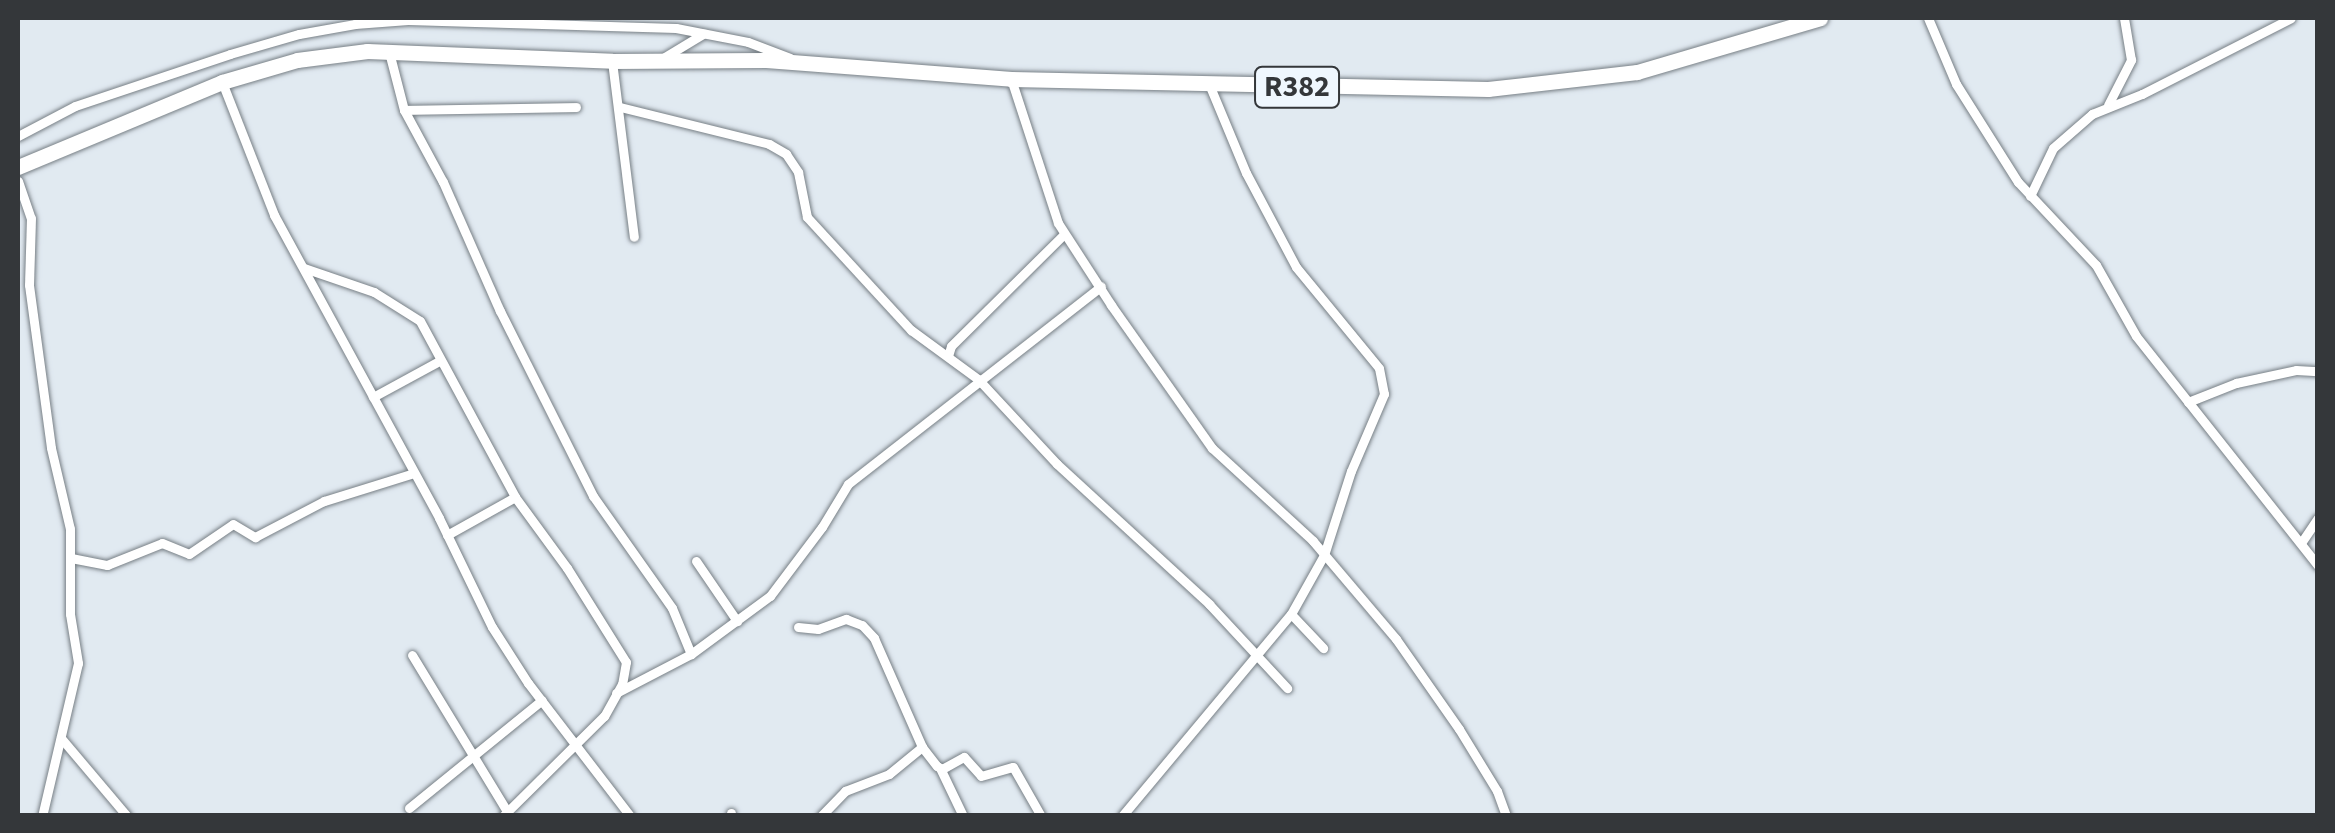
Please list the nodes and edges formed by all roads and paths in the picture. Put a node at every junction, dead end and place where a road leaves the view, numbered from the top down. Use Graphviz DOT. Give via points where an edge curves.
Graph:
graph roads {
  1 [pos="1820,18"];
  2 [pos="1928,18"];
  3 [pos="2124,18"];
  4 [pos="2292,18"];
  5 [pos="704,34"];
  6 [pos="389,52"];
  7 [pos="612,61"];
  8 [pos="654,62"];
  9 [pos="798,62"];
  10 [pos="1012,79"];
  11 [pos="222,82"];
  12 [pos="1209,84"];
  13 [pos="2108,104"];
  14 [pos="576,107"];
  15 [pos="620,107"];
  16 [pos="404,110"];
  17 [pos="18,136"];
  18 [pos="18,167"];
  19 [pos="18,181"];
  20 [pos="2030,196"];
  21 [pos="1064,234"];
  22 [pos="634,237"];
  23 [pos="304,268"];
  24 [pos="1102,286"];
  25 [pos="948,356"];
  26 [pos="439,360"];
  27 [pos="2318,371"];
  28 [pos="978,380"];
  29 [pos="373,397"];
  30 [pos="2188,402"];
  31 [pos="414,474"];
  32 [pos="516,497"];
  33 [pos="2318,518"];
  34 [pos="446,536"];
  35 [pos="2301,543"];
  36 [pos="1324,555"];
  37 [pos="71,558"];
  38 [pos="696,560"];
  39 [pos="2318,566"];
  40 [pos="1291,614"];
  41 [pos="737,620"];
  42 [pos="798,627"];
  43 [pos="1323,648"];
  44 [pos="1257,653"];
  45 [pos="691,654"];
  46 [pos="412,656"];
  47 [pos="1286,688"];
  48 [pos="615,694"];
  49 [pos="542,700"];
  50 [pos="61,738"];
  51 [pos="578,743"];
  52 [pos="922,747"];
  53 [pos="472,753"];
  54 [pos="940,768"];
  55 [pos="409,808"];
  56 [pos="510,812"];
  57 [pos="630,815"];
  58 [pos="42,816"];
  59 [pos="127,816"];
  60 [pos="822,816"];
  61 [pos="963,816"];
  62 [pos="1041,816"];
  63 [pos="1122,816"];
  64 [pos="1506,816"];
  1 -- 12 [label="main road, R382" via="1694,58 1584,82 1488,89"];
  2 -- 20 [label="street" via="1956,84"];
  3 -- 13 [label="street" via="2132,60"];
  4 -- 13 [label="street" via="2142,94"];
  5 -- 8 [label="street"];
  5 -- 9 [label="street"];
  5 -- 17 [label="street" via="598,24 355,24 230,54 75,106"];
  6 -- 7 [label="main road, R382"];
  6 -- 11 [label="main road, R382" via="297,60"];
  6 -- 16 [label="street"];
  7 -- 8 [label="main road, R382"];
  7 -- 15 [label="street"];
  8 -- 9 [label="main road, R382"];
  9 -- 10 [label="main road, R382"];
  10 -- 12 [label="main road, R382"];
  10 -- 21 [label="street"];
  11 -- 18 [label="main road, R382"];
  11 -- 23 [label="street" via="274,216"];
  12 -- 36 [label="street" via="1296,267 1382,375 1381,402"];
  13 -- 20 [label="street" via="2053,148"];
  14 -- 16 [label="street"];
  15 -- 22 [label="street"];
  15 -- 25 [label="street" via="780,148 798,172 807,218 911,330"];
  16 -- 45 [label="street" via="594,496 672,608"];
  19 -- 37 [label="street" via="30,208 32,319"];
  20 -- 30 [label="street" via="2096,264 2136,336"];
  21 -- 24 [label="street"];
  21 -- 25 [label="street"];
  23 -- 26 [label="street" via="374,292 416,316"];
  23 -- 29 [label="street"];
  24 -- 28 [label="street"];
  24 -- 36 [label="street" via="1212,448"];
  25 -- 28 [label="street"];
  26 -- 29 [label="street"];
  26 -- 32 [label="street"];
  27 -- 30 [label="street" via="2236,383"];
  28 -- 41 [label="street" via="848,484 770,596"];
  28 -- 44 [label="street" via="1056,464"];
  29 -- 31 [label="street"];
  30 -- 35 [label="street"];
  31 -- 34 [label="street"];
  31 -- 37 [label="street" via="324,502 255,537 233,524 190,554 162,543 107,565"];
  32 -- 34 [label="street"];
  32 -- 48 [label="street" via="623,655 626,672"];
  33 -- 35 [label="street"];
  34 -- 49 [label="street" via="492,627"];
  35 -- 39 [label="street"];
  36 -- 40 [label="street"];
  36 -- 64 [label="street" via="1408,654 1460,729"];
  37 -- 50 [label="street" via="78,663"];
  38 -- 41 [label="street"];
  40 -- 43 [label="street"];
  40 -- 44 [label="street"];
  41 -- 45 [label="street"];
  42 -- 52 [label="street" via="818,630 846,619 868,630"];
  44 -- 47 [label="street"];
  44 -- 63 [label="street"];
  45 -- 48 [label="street"];
  46 -- 53 [label="street"];
  48 -- 51 [label="street"];
  49 -- 51 [label="street"];
  49 -- 53 [label="street"];
  50 -- 58 [label="street"];
  50 -- 59 [label="street"];
  51 -- 56 [label="street"];
  51 -- 57 [label="street"];
  52 -- 54 [label="street"];
  52 -- 60 [label="street" via="889,774 845,791"];
  53 -- 55 [label="street"];
  53 -- 56 [label="street"];
  54 -- 61 [label="street"];
  54 -- 62 [label="street" via="964,757 981,776 1013,766"];
}
